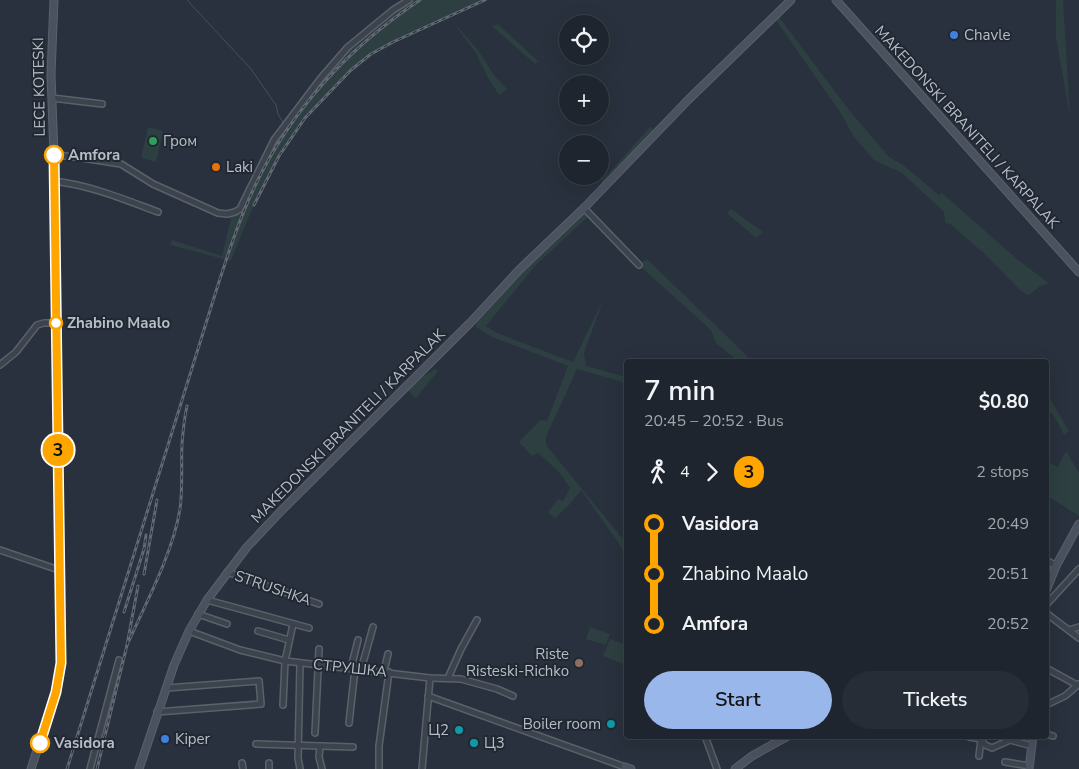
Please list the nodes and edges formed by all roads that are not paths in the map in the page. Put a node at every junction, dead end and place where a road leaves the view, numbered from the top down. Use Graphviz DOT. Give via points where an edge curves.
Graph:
graph roads {
  1 [pos="54,0"];
  2 [pos="409,0"];
  3 [pos="791,0"];
  4 [pos="836,0"];
  5 [pos="52,98"];
  6 [pos="102,104"];
  7 [pos="54,155"];
  8 [pos="53,181"];
  9 [pos="584,208"];
  10 [pos="158,212"];
  11 [pos="639,265"];
  12 [pos="1079,272"];
  13 [pos="56,323"];
  14 [pos="0,364"];
  15 [pos="1079,524"];
  16 [pos="0,550"];
  17 [pos="1049,562"];
  18 [pos="1056,566"];
  19 [pos="1079,569"];
  20 [pos="59,570"];
  21 [pos="227,572"];
  22 [pos="1049,584"];
  23 [pos="207,600"];
  24 [pos="1049,601"];
  25 [pos="319,604"];
  26 [pos="198,614"];
  27 [pos="1049,615"];
  28 [pos="477,620"];
  29 [pos="227,624"];
  30 [pos="293,624"];
  31 [pos="373,627"];
  32 [pos="1079,627"];
  33 [pos="309,628"];
  34 [pos="1069,630"];
  35 [pos="188,631"];
  36 [pos="258,631"];
  37 [pos="1079,638"];
  38 [pos="289,640"];
  39 [pos="358,640"];
  40 [pos="319,649"];
  41 [pos="388,654"];
  42 [pos="119,660"];
  43 [pos="285,661"];
  44 [pos="300,664"];
  45 [pos="317,665"];
  46 [pos="353,669"];
  47 [pos="361,670"];
  48 [pos="1049,670"];
  49 [pos="387,672"];
  50 [pos="430,678"];
  51 [pos="448,678"];
  52 [pos="1078,684"];
  53 [pos="167,688"];
  54 [pos="428,696"];
  55 [pos="513,696"];
  56 [pos="1049,704"];
  57 [pos="283,705"];
  58 [pos="158,712"];
  59 [pos="349,723"];
  60 [pos="315,733"];
  61 [pos="1049,735"];
  62 [pos="1053,736"];
  63 [pos="706,739"];
  64 [pos="783,739"];
  65 [pos="981,739"];
  66 [pos="1007,739"];
  67 [pos="1012,739"];
  68 [pos="1033,739"];
  69 [pos="256,744"];
  70 [pos="298,745"];
  71 [pos="320,746"];
  72 [pos="1032,746"];
  73 [pos="353,747"];
  74 [pos="979,756"];
  75 [pos="1005,762"];
  76 [pos="1029,767"];
  77 [pos="627,768"];
  78 [pos="31,769"];
  79 [pos="90,769"];
  80 [pos="139,769"];
  81 [pos="300,769"];
  82 [pos="322,769"];
  83 [pos="379,769"];
  84 [pos="422,769"];
  85 [pos="717,769"];
  86 [pos="735,769"];
  1 -- 5 [label="main road, LECE KOTESKI"];
  2 -- 7 [label="street" via="348,47 321,78 274,140 240,209 235,212 218,213 153,184 121,164"];
  3 -- 9 [label="main road, MAKEDONSKI BRANITELI / KARPALAK"];
  4 -- 12 [label="main road, MAKEDONSKI BRANITELI / KARPALAK"];
  5 -- 6 [label="street"];
  5 -- 7 [label="main road, LECE KOTESKI"];
  7 -- 8 [label="main road, LECE KOTESKI"];
  8 -- 10 [label="street" via="95,188"];
  8 -- 13 [label="main road, LECE KOTESKI"];
  9 -- 11 [label="street"];
  9 -- 21 [label="main road, MAKEDONSKI BRANITELI / KARPALAK" via="282,510"];
  13 -- 14 [label="street" via="37,325 16,352"];
  13 -- 20 [label="main road, LECE KOTESKI"];
  15 -- 18 [label="main road"];
  16 -- 20 [label="street"];
  17 -- 18 [label="street"];
  18 -- 22 [label="main road"];
  19 -- 24 [label="street"];
  20 -- 78 [label="main road, LECE KOTESKI" via="59,679"];
  21 -- 23 [label="main road, MAKEDONSKI BRANITELI / KARPALAK"];
  21 -- 25 [label="street, STRUSHKA"];
  23 -- 26 [label="main road, MAKEDONSKI BRANITELI / KARPALAK"];
  23 -- 30 [label="street, STRUSHKA"];
  26 -- 29 [label="street"];
  26 -- 35 [label="main road, MAKEDONSKI BRANITELI / KARPALAK"];
  27 -- 34 [label="street"];
  28 -- 51 [label="street"];
  30 -- 33 [label="street, STRUSHKA"];
  30 -- 38 [label="street, STRUSHKA"];
  31 -- 47 [label="street"];
  32 -- 34 [label="street"];
  34 -- 37 [label="street"];
  35 -- 43 [label="street, СТРУШКА" via="240,650"];
  35 -- 53 [label="main road, MAKEDONSKI BRANITELI / KARPALAK"];
  36 -- 38 [label="street"];
  38 -- 43 [label="street, STRUSHKA"];
  39 -- 46 [label="street"];
  40 -- 45 [label="street"];
  41 -- 49 [label="street"];
  42 -- 79 [label="street"];
  43 -- 44 [label="street, СТРУШКА"];
  43 -- 57 [label="street, STRUSHKA"];
  44 -- 45 [label="street, СТРУШКА"];
  44 -- 70 [label="street"];
  45 -- 46 [label="street, СТРУШКА"];
  45 -- 60 [label="street"];
  46 -- 47 [label="street, СТРУШКА"];
  46 -- 59 [label="street"];
  47 -- 49 [label="street, СТРУШКА"];
  48 -- 52 [label="street"];
  49 -- 50 [label="street, СТРУШКА"];
  49 -- 83 [label="street"];
  50 -- 51 [label="street, СТРУШКА"];
  50 -- 54 [label="street"];
  51 -- 55 [label="street, СТРУШКА" via="461,679"];
  52 -- 56 [label="street"];
  53 -- 58 [label="main road, MAKEDONSKI BRANITELI / KARPALAK"];
  53 -- 58 [label="street" via="259,681 261,704"];
  54 -- 77 [label="street"];
  54 -- 84 [label="street"];
  58 -- 80 [label="main road, MAKEDONSKI BRANITELI / KARPALAK"];
  61 -- 62 [label="street"];
  63 -- 85 [label="street"];
  64 -- 86 [label="main road"];
  65 -- 66 [label="street" via="992,748"];
  65 -- 74 [label="street"];
  67 -- 72 [label="street"];
  68 -- 72 [label="main road"];
  69 -- 70 [label="street"];
  70 -- 71 [label="street"];
  70 -- 81 [label="street"];
  71 -- 73 [label="street"];
  71 -- 82 [label="street"];
  72 -- 76 [label="main road"];
  75 -- 76 [label="street"];
}
